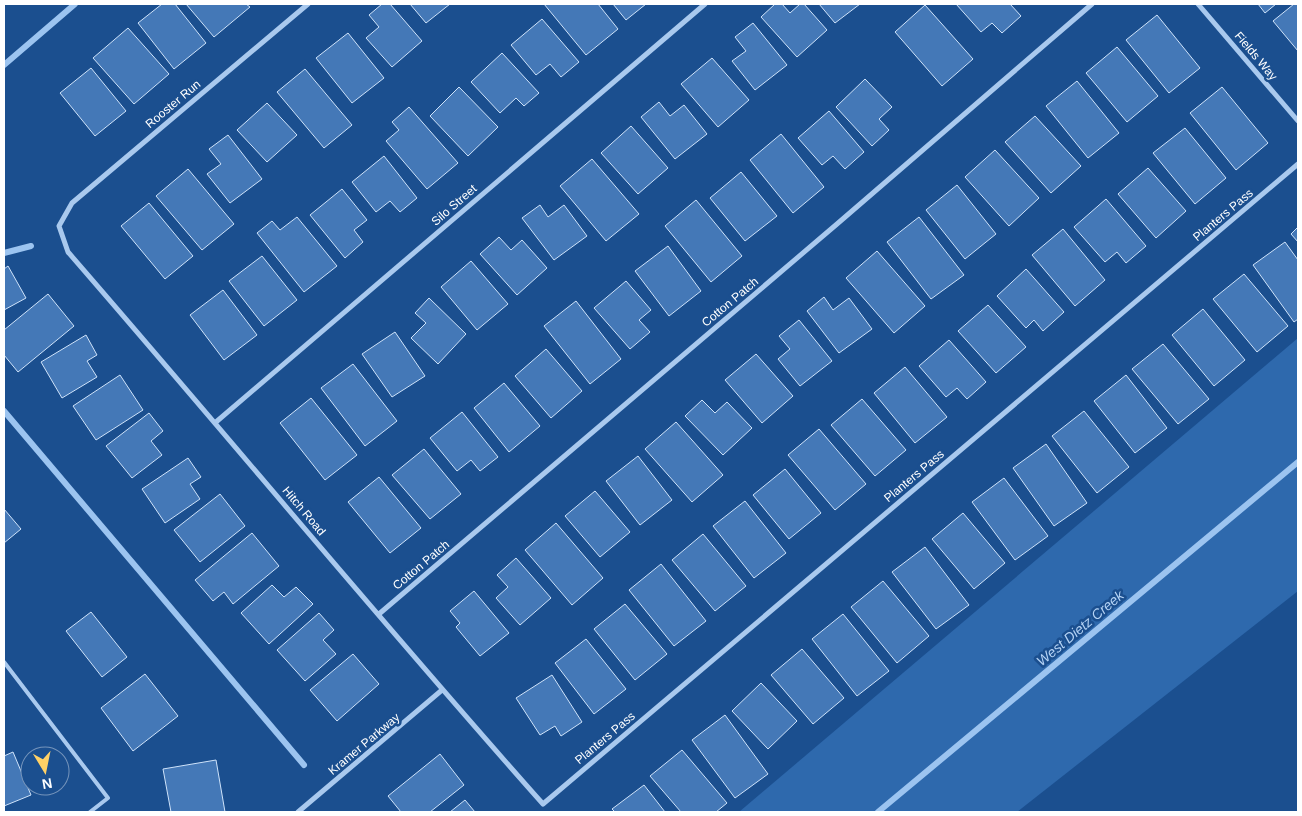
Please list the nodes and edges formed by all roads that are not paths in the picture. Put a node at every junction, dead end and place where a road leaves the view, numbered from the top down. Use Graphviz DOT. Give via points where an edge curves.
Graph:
graph roads {
  1 [pos="308,4"];
  2 [pos="705,4"];
  3 [pos="1092,4"];
  4 [pos="1198,4"];
  5 [pos="1298,121"];
  6 [pos="1298,164"];
  7 [pos="58,226"];
  8 [pos="216,422"];
  9 [pos="379,614"];
  10 [pos="4,662"];
  11 [pos="442,690"];
  12 [pos="543,804"];
  13 [pos="90,812"];
  14 [pos="298,812"];
  1 -- 7 [label="street, Rooster Run" via="72,203"];
  2 -- 8 [label="street, Silo Street"];
  3 -- 9 [label="street, Cotton Patch"];
  4 -- 5 [label="street, Fields Way"];
  6 -- 12 [label="street, Planters Pass"];
  7 -- 8 [label="street, Hitch Road" via="68,252"];
  8 -- 9 [label="street, Hitch Road"];
  9 -- 11 [label="street, Hitch Road"];
  10 -- 13 [label="lane" via="108,798"];
  11 -- 12 [label="street, Hitch Road"];
  11 -- 14 [label="street, Kramer Parkway"];
}
